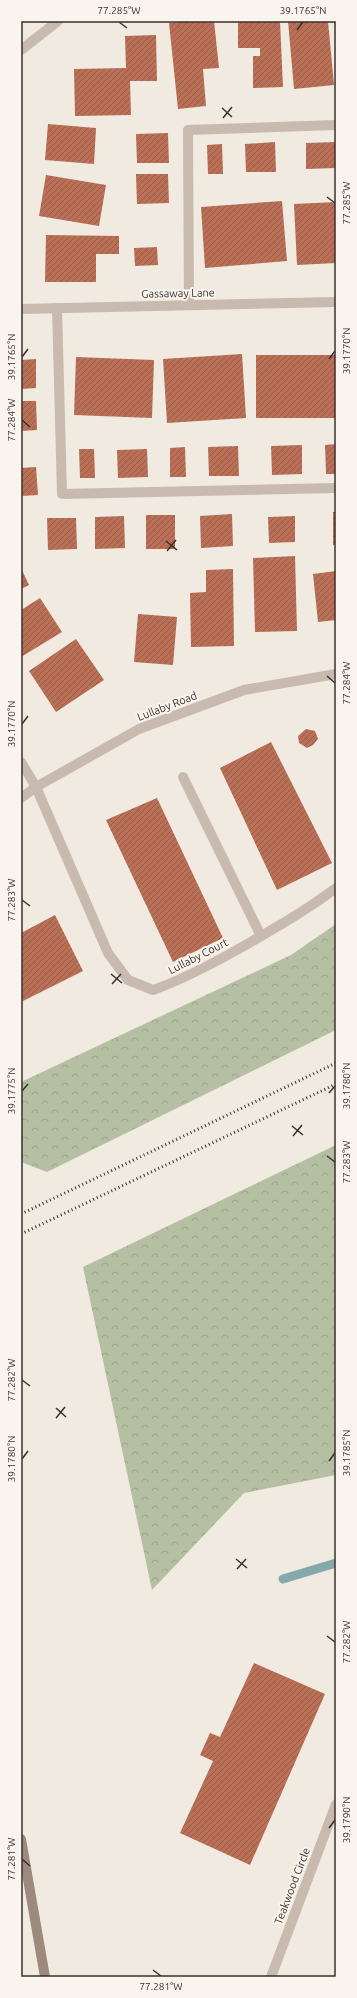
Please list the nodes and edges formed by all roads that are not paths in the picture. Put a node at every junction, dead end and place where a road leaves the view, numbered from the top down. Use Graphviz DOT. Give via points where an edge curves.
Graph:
graph roads {
  1 [pos="58,21"];
  2 [pos="21,50"];
  3 [pos="336,125"];
  4 [pos="336,302"];
  5 [pos="189,305"];
  6 [pos="57,308"];
  7 [pos="21,309"];
  8 [pos="336,488"];
  9 [pos="336,674"];
  10 [pos="21,762"];
  11 [pos="183,777"];
  12 [pos="36,787"];
  13 [pos="21,798"];
  14 [pos="336,888"];
  15 [pos="261,936"];
  16 [pos="336,1804"];
  17 [pos="21,1839"];
  18 [pos="45,1977"];
  19 [pos="271,1977"];
  1 -- 2 [label="street"];
  3 -- 5 [label="street" via="188,130"];
  4 -- 5 [label="street, Gassaway Lane"];
  5 -- 6 [label="street, Gassaway Lane"];
  6 -- 7 [label="street, Gassaway Lane"];
  6 -- 8 [label="street" via="62,494"];
  9 -- 12 [label="street, Lullaby Road" via="244,690 139,729"];
  10 -- 12 [label="street, Lullaby Court"];
  11 -- 15 [label="street"];
  12 -- 13 [label="street, Lullaby Road"];
  12 -- 15 [label="street, Lullaby Court" via="108,953 128,980 152,990 180,981"];
  14 -- 15 [label="street, Lullaby Court" via="310,908"];
  16 -- 19 [label="street, Teakwood Circle"];
  17 -- 18 [label="main road"];
}
